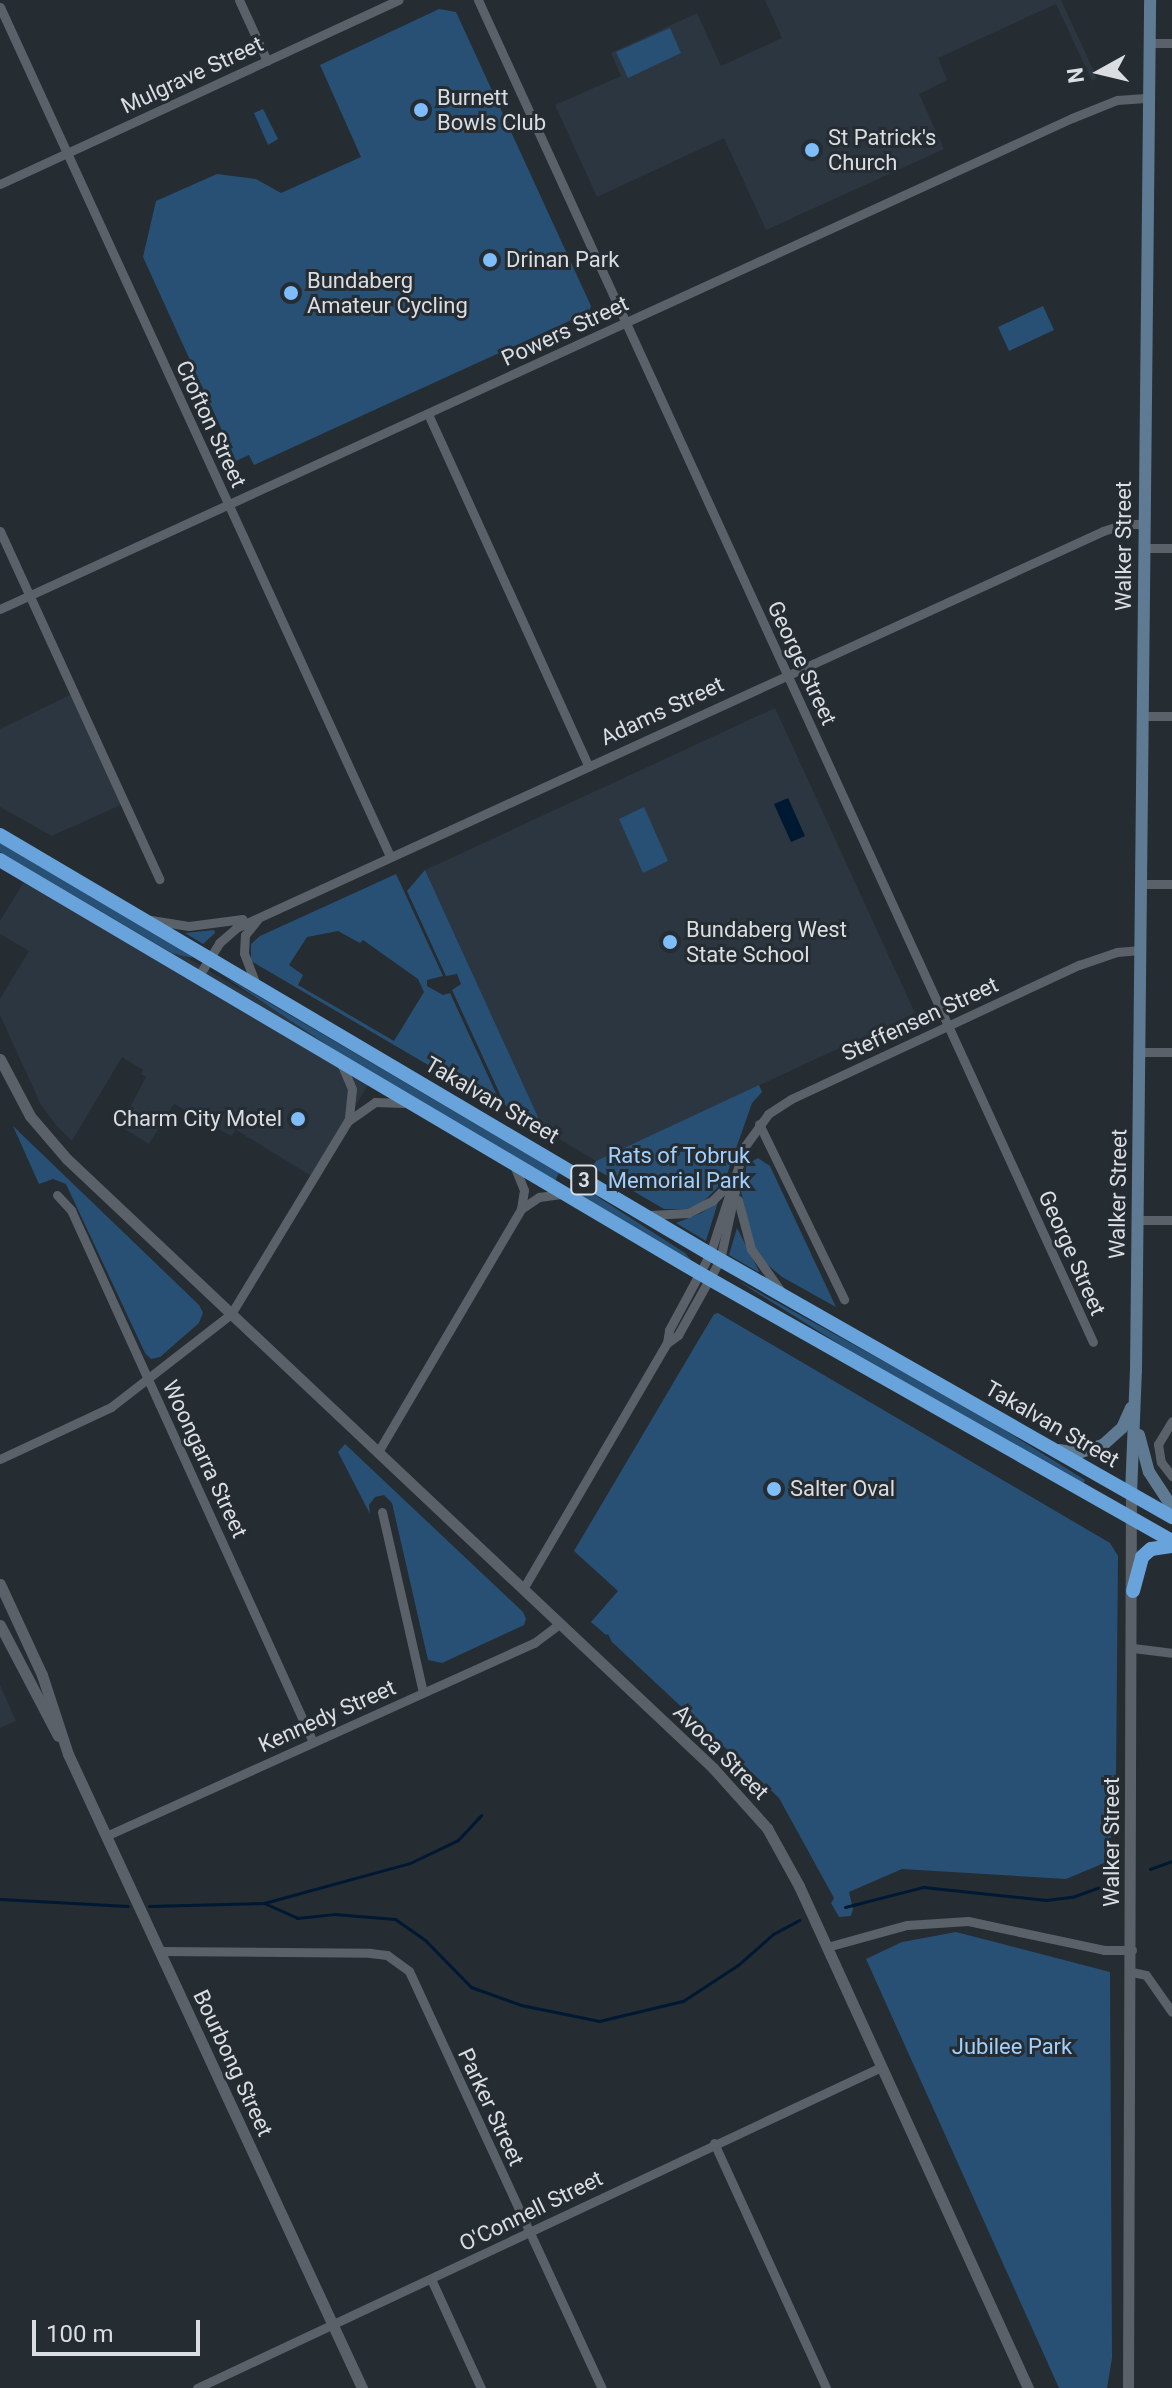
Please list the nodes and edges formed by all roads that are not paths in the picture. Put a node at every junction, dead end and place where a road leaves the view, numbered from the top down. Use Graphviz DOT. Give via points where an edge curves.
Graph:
graph roads {
  1 [pos="239,0"];
  2 [pos="399,0"];
  3 [pos="478,0"];
  4 [pos="1150,0"];
  5 [pos="0,7"];
  6 [pos="1149,43"];
  7 [pos="1172,43"];
  8 [pos="267,61"];
  9 [pos="1149,98"];
  10 [pos="67,153"];
  11 [pos="0,184"];
  12 [pos="626,322"];
  13 [pos="428,414"];
  14 [pos="228,503"];
  15 [pos="1144,524"];
  16 [pos="0,531"];
  17 [pos="1144,548"];
  18 [pos="1172,548"];
  19 [pos="30,595"];
  20 [pos="0,609"];
  21 [pos="787,674"];
  22 [pos="1142,716"];
  23 [pos="1172,716"];
  24 [pos="588,765"];
  25 [pos="0,835"];
  26 [pos="390,856"];
  27 [pos="0,860"];
  28 [pos="159,879"];
  29 [pos="1141,884"];
  30 [pos="1172,884"];
  31 [pos="262,915"];
  32 [pos="138,917"];
  33 [pos="1140,950"];
  34 [pos="209,958"];
  35 [pos="198,977"];
  36 [pos="264,991"];
  37 [pos="949,1026"];
  38 [pos="1139,1052"];
  39 [pos="1172,1052"];
  40 [pos="0,1059"];
  41 [pos="339,1060"];
  42 [pos="415,1105"];
  43 [pos="348,1121"];
  44 [pos="759,1124"];
  45 [pos="510,1161"];
  46 [pos="736,1176"];
  47 [pos="57,1195"];
  48 [pos="567,1195"];
  49 [pos="632,1208"];
  50 [pos="521,1209"];
  51 [pos="1138,1220"];
  52 [pos="1172,1220"];
  53 [pos="715,1257"];
  54 [pos="705,1276"];
  55 [pos="844,1299"];
  56 [pos="791,1301"];
  57 [pos="231,1314"];
  58 [pos="1093,1342"];
  59 [pos="1136,1371"];
  60 [pos="147,1382"];
  61 [pos="1135,1408"];
  62 [pos="1172,1421"];
  63 [pos="1048,1447"];
  64 [pos="378,1452"];
  65 [pos="0,1459"];
  66 [pos="1172,1476"];
  67 [pos="1131,1494"];
  68 [pos="1172,1507"];
  69 [pos="382,1512"];
  70 [pos="1172,1517"];
  71 [pos="1131,1519"];
  72 [pos="1172,1543"];
  73 [pos="0,1584"];
  74 [pos="523,1589"];
  75 [pos="1133,1591"];
  76 [pos="559,1624"];
  77 [pos="0,1625"];
  78 [pos="1133,1648"];
  79 [pos="1172,1653"];
  80 [pos="42,1675"];
  81 [pos="26,1682"];
  82 [pos="423,1692"];
  83 [pos="313,1742"];
  84 [pos="68,1754"];
  85 [pos="106,1836"];
  86 [pos="827,1947"];
  87 [pos="1132,1950"];
  88 [pos="160,1951"];
  89 [pos="1132,1972"];
  90 [pos="1170,2005"];
  91 [pos="881,2067"];
  92 [pos="714,2143"];
  93 [pos="529,2232"];
  94 [pos="431,2279"];
  95 [pos="333,2325"];
  96 [pos="197,2388"];
  97 [pos="362,2388"];
  98 [pos="481,2388"];
  99 [pos="602,2388"];
  100 [pos="826,2388"];
  101 [pos="1028,2388"];
  102 [pos="1128,2388"];
  1 -- 8 [label="street"];
  2 -- 8 [label="street, Mulgrave Street"];
  3 -- 12 [label="street, George Street"];
  4 -- 6 [label="main road, Walker Street"];
  5 -- 10 [label="street, Crofton Street"];
  6 -- 7 [label="street"];
  6 -- 9 [label="main road, Walker Street"];
  8 -- 10 [label="street, Mulgrave Street"];
  9 -- 12 [label="street, Powers Street" via="1101,106"];
  9 -- 15 [label="main road, Walker Street"];
  10 -- 11 [label="street, Mulgrave Street"];
  10 -- 14 [label="street, Crofton Street"];
  12 -- 13 [label="street, Powers Street"];
  12 -- 21 [label="street, George Street"];
  13 -- 14 [label="street, Powers Street"];
  13 -- 24 [label="street"];
  14 -- 19 [label="street, Powers Street"];
  14 -- 26 [label="street, Crofton Street"];
  15 -- 17 [label="main road, Walker Street"];
  15 -- 21 [label="street, Adams Street" via="1103,531"];
  16 -- 19 [label="street"];
  17 -- 18 [label="street"];
  17 -- 22 [label="main road, Walker Street"];
  19 -- 20 [label="street, Powers Street"];
  19 -- 28 [label="street"];
  21 -- 24 [label="street, Adams Street"];
  21 -- 37 [label="street, George Street"];
  22 -- 23 [label="street"];
  22 -- 29 [label="main road, Walker Street"];
  24 -- 26 [label="street, Adams Street"];
  25 -- 32 [label="highway, Takalvan Street / 3"];
  26 -- 31 [label="street, Adams Street"];
  27 -- 35 [label="highway, Takalvan Street / 3"];
  29 -- 30 [label="street"];
  29 -- 33 [label="main road, Walker Street"];
  31 -- 32 [label="street" via="189,926"];
  31 -- 34 [label="street, Adams Street" via="227,935"];
  31 -- 36 [label="street" via="248,928 244,953 251,976"];
  32 -- 34 [label="highway, Takalvan Street / 3"];
  33 -- 37 [label="street, Steffensen Street" via="1095,959"];
  33 -- 38 [label="main road, Walker Street"];
  34 -- 35 [label="street, Adams Street"];
  34 -- 36 [label="highway, Takalvan Street / 3"];
  35 -- 41 [label="highway, Takalvan Street / 3"];
  36 -- 49 [label="highway, Takalvan Street / 3"];
  37 -- 44 [label="street, Steffensen Street" via="791,1099"];
  37 -- 58 [label="street, George Street"];
  38 -- 39 [label="street"];
  38 -- 51 [label="main road, Walker Street"];
  40 -- 57 [label="street" via="30,1116 54,1146"];
  41 -- 42 [label="highway, Takalvan Street / 3"];
  41 -- 43 [label="street" via="352,1089"];
  42 -- 43 [label="street" via="375,1102"];
  42 -- 45 [label="highway, Takalvan Street / 3"];
  43 -- 57 [label="street"];
  44 -- 46 [label="street, Steffensen Street"];
  44 -- 55 [label="street"];
  45 -- 48 [label="highway, Takalvan Street / 3"];
  45 -- 50 [label="street" via="522,1179"];
  46 -- 49 [label="street" via="719,1195 688,1213 652,1216"];
  46 -- 53 [label="street, Steffensen Street"];
  46 -- 56 [label="street" via="739,1213 751,1249"];
  47 -- 60 [label="street, Woongarra Street" via="71,1210"];
  48 -- 50 [label="street" via="539,1197"];
  48 -- 54 [label="highway, Takalvan Street / 3"];
  49 -- 53 [label="highway, Takalvan Street / 3"];
  50 -- 64 [label="street"];
  51 -- 52 [label="street"];
  51 -- 59 [label="main road, Walker Street"];
  53 -- 54 [label="street, Steffensen Street"];
  53 -- 56 [label="highway, Takalvan Street / 3"];
  54 -- 71 [label="highway, Takalvan Street / 3"];
  54 -- 74 [label="street, Steffensen Street" via="678,1335 667,1343"];
  56 -- 63 [label="highway, Takalvan Street / 3"];
  57 -- 60 [label="street"];
  57 -- 64 [label="street, Avoca Street"];
  59 -- 61 [label="main road, Walker Street"];
  59 -- 63 [label="main road" via="1128,1417 1113,1438 1086,1451"];
  60 -- 65 [label="street" via="111,1407"];
  60 -- 83 [label="street, Woongarra Street"];
  61 -- 67 [label="main road, Walker Street"];
  61 -- 68 [label="main road" via="1149,1472"];
  62 -- 66 [label="street" via="1161,1434 1158,1456"];
  63 -- 67 [label="highway, Takalvan Street / 3"];
  64 -- 74 [label="street, Avoca Street"];
  67 -- 70 [label="highway, Takalvan Street / 3"];
  67 -- 71 [label="street, Walker Street"];
  69 -- 82 [label="street"];
  71 -- 72 [label="highway, Takalvan Street / 3"];
  71 -- 75 [label="street, Walker Street"];
  72 -- 75 [label="highway" via="1142,1557"];
  73 -- 80 [label="street, Bourbong Street"];
  74 -- 76 [label="street, Avoca Street"];
  75 -- 78 [label="street, Walker Street"];
  76 -- 82 [label="street, Kennedy Street" via="534,1643"];
  76 -- 86 [label="street, Avoca Street" via="740,1794 788,1861"];
  77 -- 81 [label="street, Bourbong Street"];
  78 -- 79 [label="street"];
  78 -- 87 [label="street, Walker Street"];
  80 -- 81 [label="street" via="38,1686"];
  80 -- 84 [label="street, Bourbong Street"];
  81 -- 84 [label="street, Bourbong Street"];
  82 -- 83 [label="street, Kennedy Street"];
  83 -- 85 [label="street, Kennedy Street"];
  84 -- 85 [label="street, Bourbong Street"];
  85 -- 88 [label="street, Bourbong Street"];
  86 -- 87 [label="street" via="907,1925 956,1920 1104,1950"];
  86 -- 91 [label="street, Avoca Street"];
  87 -- 89 [label="street, Walker Street"];
  88 -- 93 [label="street, Parker Street" via="370,1953 387,1955 409,1971"];
  88 -- 95 [label="street, Bourbong Street"];
  89 -- 90 [label="street" via="1146,1975"];
  89 -- 102 [label="street, Walker Street"];
  91 -- 92 [label="street, O'Connell Street"];
  91 -- 101 [label="street, Avoca Street"];
  92 -- 93 [label="street, O'Connell Street"];
  92 -- 100 [label="street"];
  93 -- 94 [label="street, O'Connell Street"];
  93 -- 99 [label="street, Parker Street"];
  94 -- 95 [label="street, O'Connell Street"];
  94 -- 98 [label="street"];
  95 -- 96 [label="street, O'Connell Street"];
  95 -- 97 [label="street, Bourbong Street"];
}
